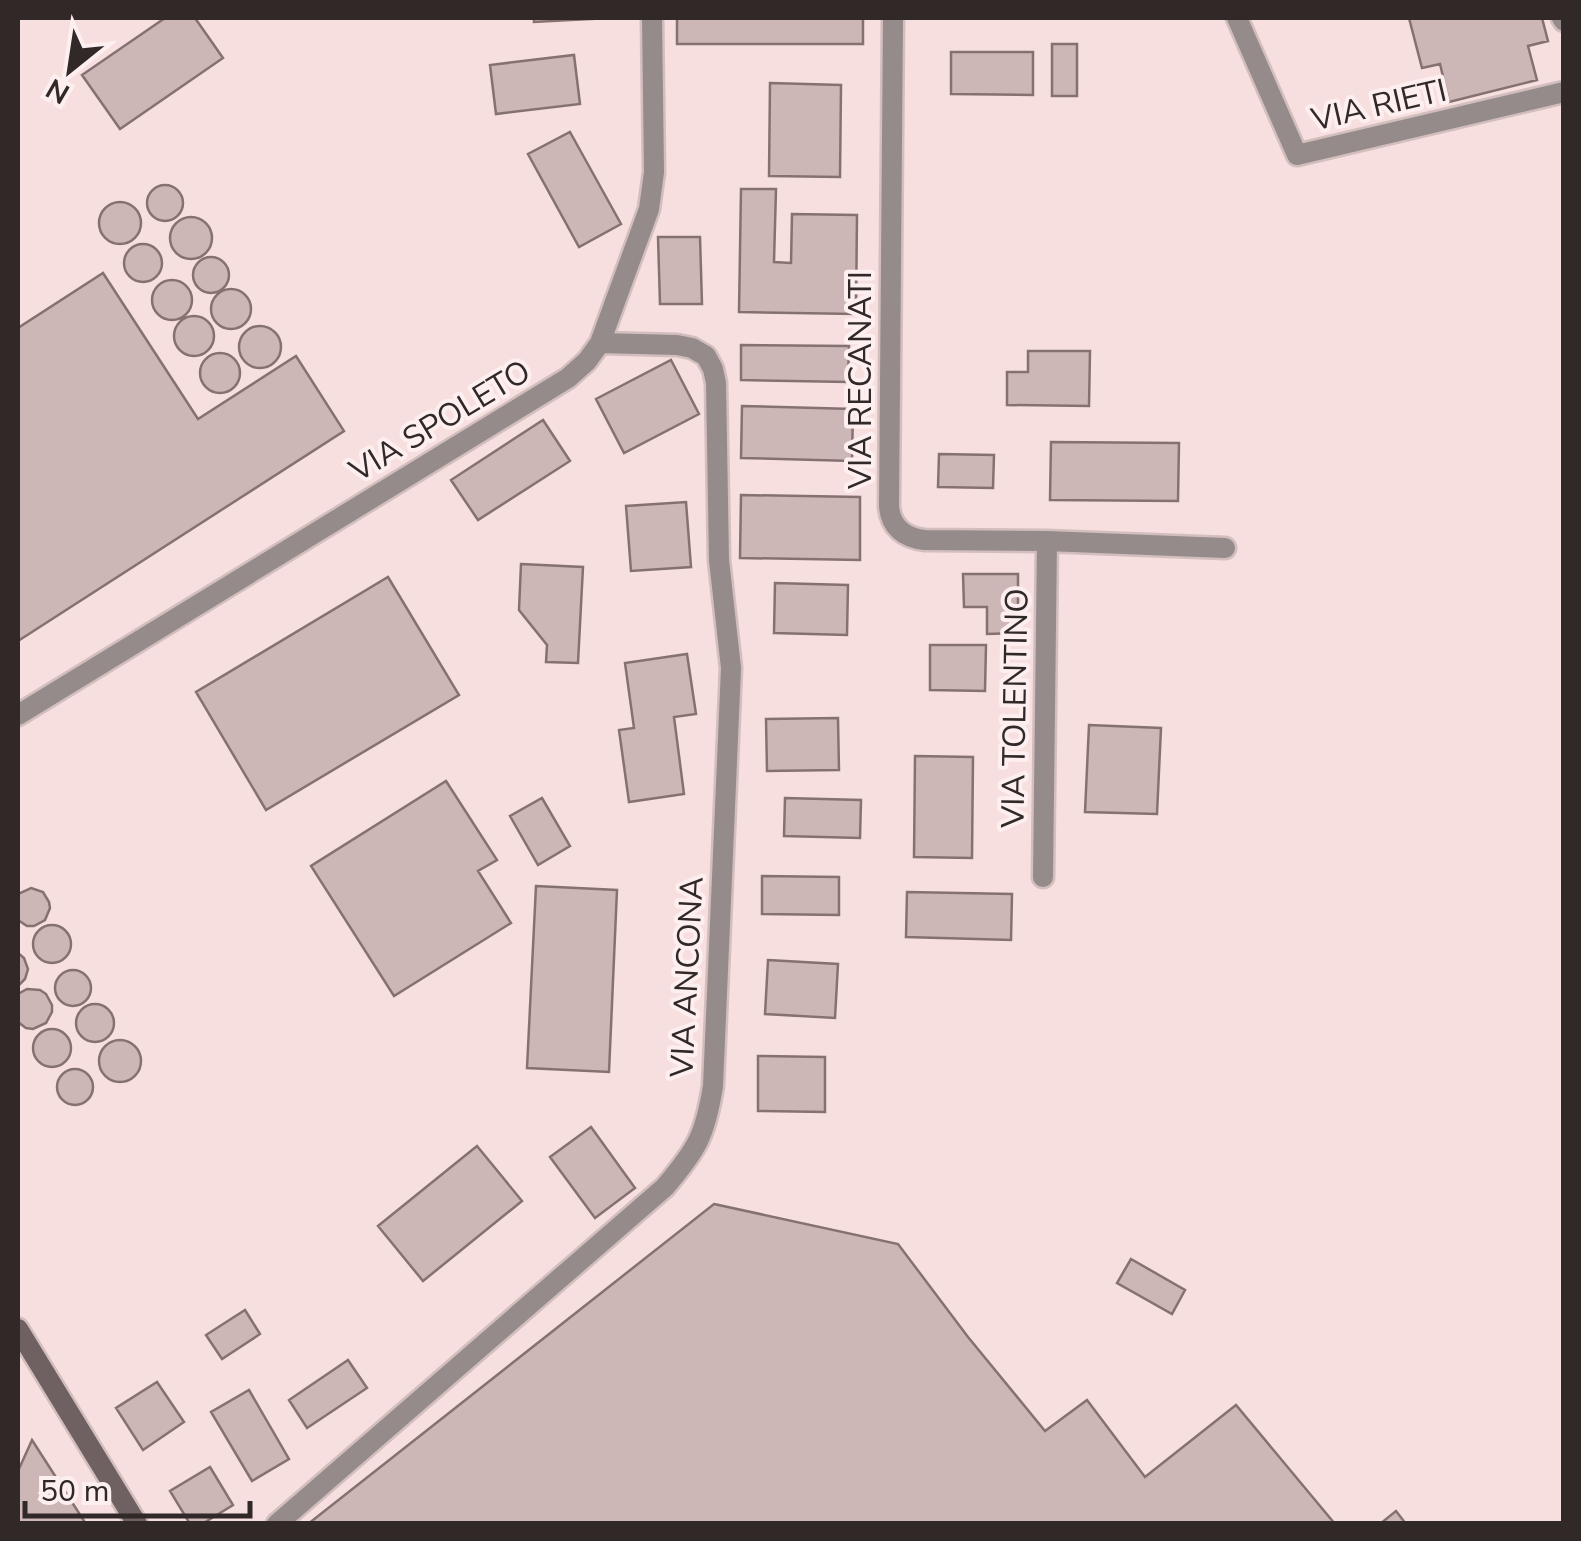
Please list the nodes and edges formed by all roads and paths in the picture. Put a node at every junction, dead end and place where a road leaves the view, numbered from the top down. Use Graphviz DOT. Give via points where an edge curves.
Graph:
graph roads {
  1 [pos="652,18"];
  2 [pos="893,18"];
  3 [pos="1237,18"];
  4 [pos="1564,92"];
  5 [pos="600,343"];
  6 [pos="1047,540"];
  7 [pos="1225,548"];
  8 [pos="18,716"];
  9 [pos="1044,877"];
  10 [pos="18,1330"];
  11 [pos="137,1524"];
  12 [pos="277,1524"];
  1 -- 5 [label="street, VIA SPOLETO" via="654,184"];
  2 -- 6 [label="street, VIA RECANATI" via="890,515 916,540"];
  3 -- 4 [label="street, VIA RIETI" via="1297,155"];
  5 -- 8 [label="street, VIA SPOLETO" via="568,378"];
  5 -- 12 [label="street, VIA ANCONA" via="692,348 706,356 715,375 717,515 731,668 708,1117 700,1140 664,1187"];
  6 -- 7 [label="street, VIA RECANATI"];
  6 -- 9 [label="street, VIA TOLENTINO"];
  10 -- 11 [label="street"];
}
